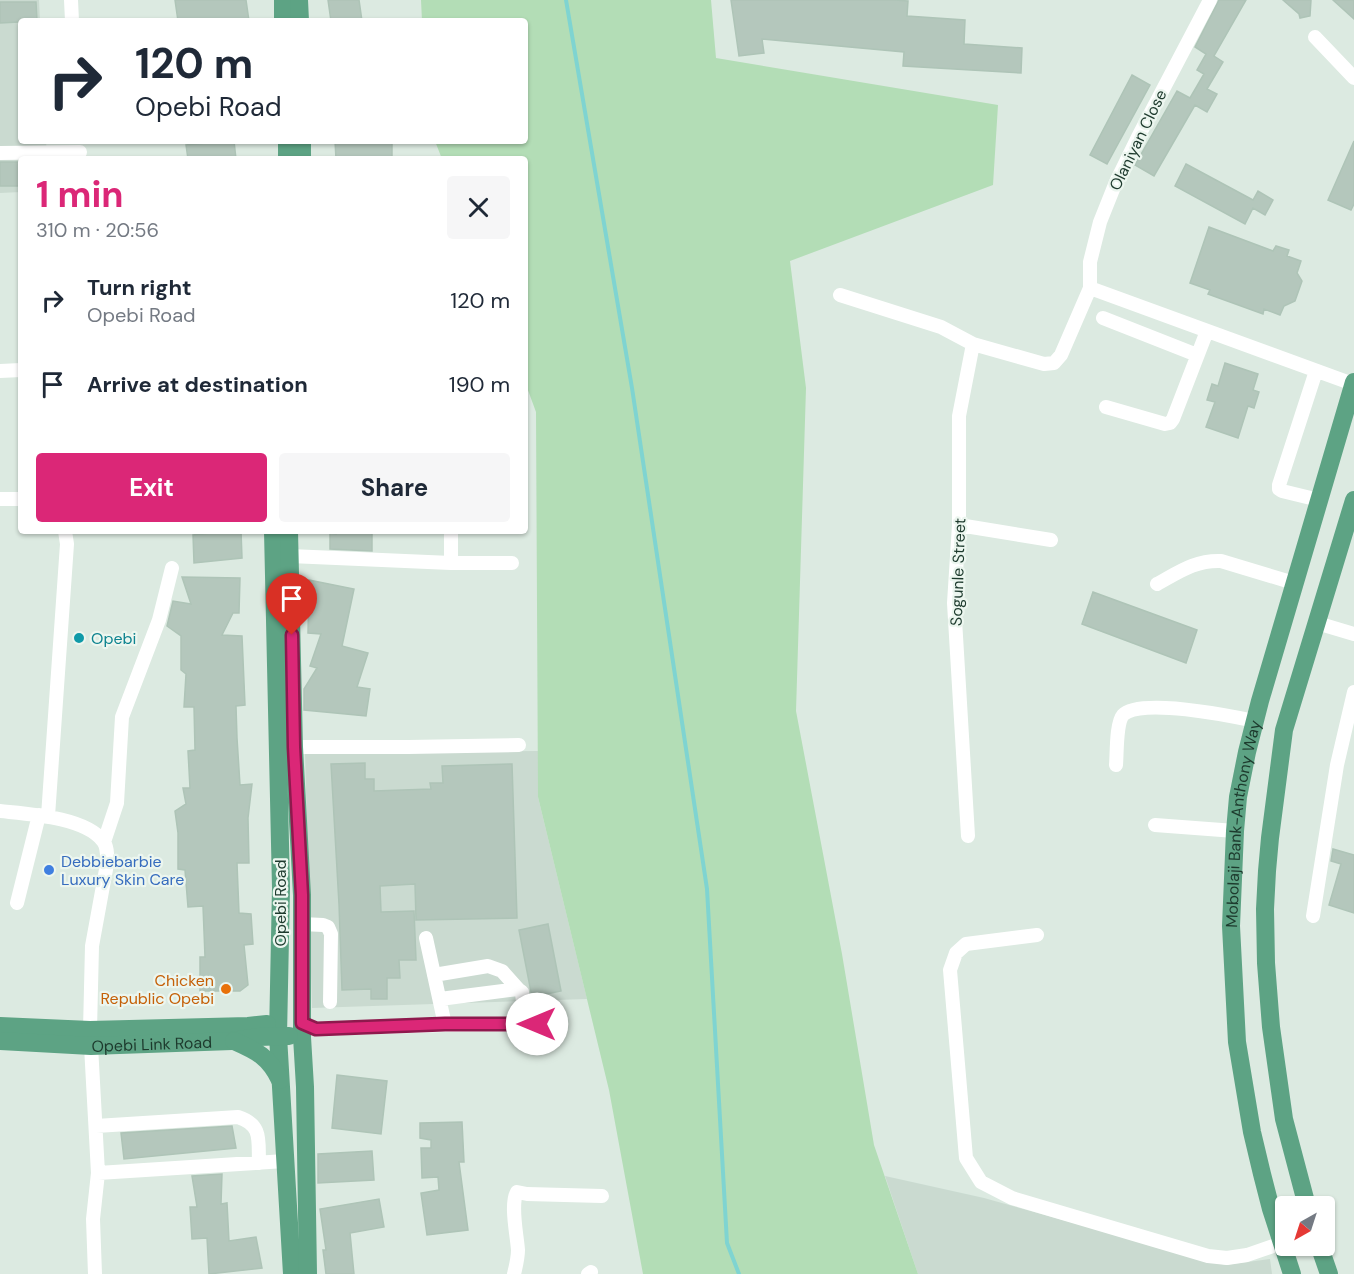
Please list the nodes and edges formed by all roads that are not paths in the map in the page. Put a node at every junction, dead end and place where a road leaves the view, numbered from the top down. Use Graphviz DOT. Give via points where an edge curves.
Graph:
graph roads {
  1 [pos="71,0"];
  2 [pos="283,0"];
  3 [pos="299,0"];
  4 [pos="1210,0"];
  5 [pos="72,18"];
  6 [pos="283,18"];
  7 [pos="300,18"];
  8 [pos="1315,38"];
  9 [pos="1353,74"];
  10 [pos="80,150"];
  11 [pos="0,153"];
  12 [pos="1090,288"];
  13 [pos="840,295"];
  14 [pos="1103,318"];
  15 [pos="1207,331"];
  16 [pos="973,344"];
  17 [pos="1197,355"];
  18 [pos="18,370"];
  19 [pos="0,371"];
  20 [pos="1316,371"];
  21 [pos="1354,383"];
  22 [pos="1106,407"];
  23 [pos="0,499"];
  24 [pos="18,499"];
  25 [pos="1319,500"];
  26 [pos="1354,500"];
  27 [pos="959,525"];
  28 [pos="65,534"];
  29 [pos="273,534"];
  30 [pos="290,534"];
  31 [pos="451,534"];
  32 [pos="1051,540"];
  33 [pos="290,556"];
  34 [pos="451,562"];
  35 [pos="512,563"];
  36 [pos="172,568"];
  37 [pos="1294,583"];
  38 [pos="1157,584"];
  39 [pos="1317,623"];
  40 [pos="1273,631"];
  41 [pos="1354,634"];
  42 [pos="1268,652"];
  43 [pos="1354,692"];
  44 [pos="1255,721"];
  45 [pos="519,745"];
  46 [pos="294,747"];
  47 [pos="1116,765"];
  48 [pos="0,811"];
  49 [pos="43,816"];
  50 [pos="1155,825"];
  51 [pos="1235,831"];
  52 [pos="968,836"];
  53 [pos="104,842"];
  54 [pos="16,903"];
  55 [pos="1313,916"];
  56 [pos="302,924"];
  57 [pos="1037,935"];
  58 [pos="426,938"];
  59 [pos="434,975"];
  60 [pos="280,981"];
  61 [pos="518,989"];
  62 [pos="440,999"];
  63 [pos="330,1002"];
  64 [pos="445,1024"];
  65 [pos="0,1026"];
  66 [pos="248,1026"];
  67 [pos="307,1029"];
  68 [pos="278,1030"];
  69 [pos="91,1038"];
  70 [pos="0,1041"];
  71 [pos="232,1041"];
  72 [pos="281,1080"];
  73 [pos="96,1125"];
  74 [pos="285,1161"];
  75 [pos="259,1163"];
  76 [pos="98,1173"];
  77 [pos="602,1196"];
  78 [pos="1304,1196"];
  79 [pos="1275,1220"];
  80 [pos="1275,1245"];
  81 [pos="1286,1256"];
  82 [pos="1323,1256"];
  83 [pos="95,1274"];
  84 [pos="292,1274"];
  85 [pos="308,1274"];
  86 [pos="514,1274"];
  87 [pos="1292,1274"];
  88 [pos="1329,1274"];
  1 -- 5 [label="street"];
  2 -- 6 [label="main road"];
  3 -- 7 [label="main road"];
  4 -- 12 [label="street, Olaniyan Close" via="1116,182 1090,262"];
  8 -- 9 [label="street"];
  10 -- 11 [label="street"];
  12 -- 15 [label="street"];
  12 -- 16 [label="street" via="1054,363 1044,364"];
  13 -- 16 [label="street" via="941,327"];
  14 -- 17 [label="street"];
  15 -- 17 [label="street"];
  15 -- 20 [label="street"];
  16 -- 27 [label="street, Sogunle Street" via="959,416"];
  17 -- 22 [label="street" via="1170,423"];
  18 -- 19 [label="street"];
  20 -- 21 [label="street"];
  20 -- 25 [label="street" via="1279,489"];
  21 -- 25 [label="main road, Mobolaji Bank-Anthony Way"];
  23 -- 24 [label="street"];
  25 -- 37 [label="main road, Mobolaji Bank-Anthony Way"];
  26 -- 39 [label="main road, Mobolaji Bank-Anthony Way"];
  27 -- 32 [label="street"];
  27 -- 52 [label="street, Sogunle Street" via="954,603"];
  28 -- 49 [label="street"];
  29 -- 60 [label="main road, Opebi Road"];
  30 -- 33 [label="main road, Opebi Road"];
  31 -- 34 [label="street"];
  33 -- 34 [label="street"];
  33 -- 46 [label="main road, Opebi Road"];
  34 -- 35 [label="street"];
  36 -- 53 [label="street" via="159,620 122,717 117,803"];
  37 -- 38 [label="street" via="1211,561 1198,562"];
  37 -- 44 [label="main road, Mobolaji Bank-Anthony Way"];
  39 -- 41 [label="street"];
  39 -- 78 [label="main road, Mobolaji Bank-Anthony Way" via="1284,730 1265,909 1271,1027 1284,1119"];
  40 -- 42 [label="street"];
  43 -- 55 [label="street" via="1337,765"];
  44 -- 47 [label="street" via="1173,708 1129,710 1119,720"];
  44 -- 51 [label="main road, Mobolaji Bank-Anthony Way" via="1238,797"];
  45 -- 46 [label="street"];
  46 -- 56 [label="main road, Opebi Road"];
  48 -- 49 [label="street"];
  49 -- 53 [label="street" via="77,824"];
  49 -- 54 [label="street"];
  50 -- 51 [label="street"];
  51 -- 79 [label="main road, Mobolaji Bank-Anthony Way" via="1232,926 1237,1042 1252,1132"];
  53 -- 69 [label="street" via="106,864 92,945"];
  56 -- 63 [label="street" via="328,927"];
  56 -- 67 [label="main road, Opebi Road"];
  57 -- 80 [label="street" via="966,944 956,954 950,970 966,1158 981,1182 1012,1198 1208,1256 1247,1255"];
  58 -- 59 [label="street"];
  59 -- 61 [label="street" via="488,966 502,971"];
  59 -- 62 [label="street"];
  60 -- 66 [label="main road" via="268,1007"];
  60 -- 68 [label="main road, Opebi Road"];
  61 -- 62 [label="street"];
  61 -- 64 [label="street" via="531,1024"];
  62 -- 64 [label="street"];
  64 -- 67 [label="street"];
  65 -- 69 [label="main road, Opebi Link Road"];
  66 -- 68 [label="main road, Opebi Link Road"];
  66 -- 69 [label="main road, Opebi Link Road"];
  67 -- 68 [label="main road, Opebi Link Road"];
  67 -- 85 [label="main road, Opebi Road"];
  68 -- 71 [label="main road, Opebi Link Road"];
  68 -- 72 [label="main road, Opebi Road"];
  69 -- 70 [label="main road, Opebi Link Road"];
  69 -- 71 [label="main road, Opebi Link Road"];
  69 -- 73 [label="street"];
  71 -- 72 [label="main road" via="266,1058"];
  72 -- 74 [label="main road, Opebi Road"];
  73 -- 75 [label="street" via="238,1117 248,1120 258,1132"];
  73 -- 76 [label="street"];
  74 -- 75 [label="street"];
  74 -- 84 [label="main road, Opebi Road"];
  75 -- 76 [label="street"];
  76 -- 83 [label="street" via="93,1219"];
  77 -- 86 [label="street" via="517,1192 514,1203 518,1252"];
  81 -- 87 [label="main road, Mobolaji Bank-Anthony Way"];
  82 -- 88 [label="main road"];
}
